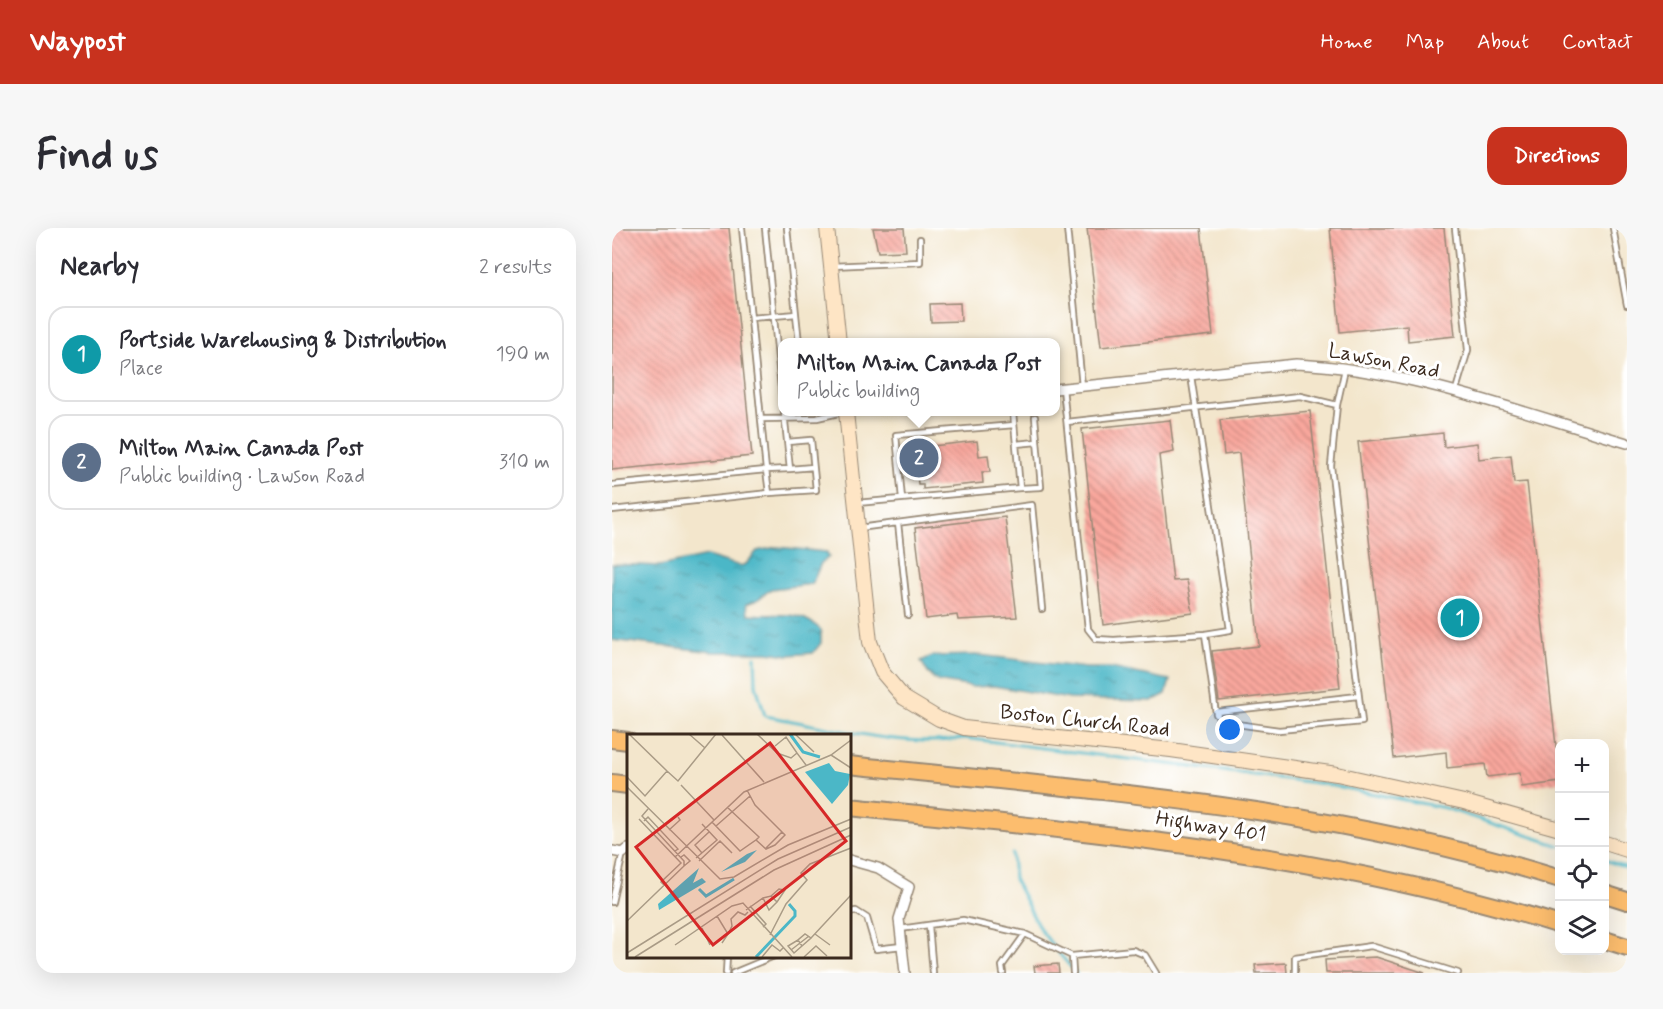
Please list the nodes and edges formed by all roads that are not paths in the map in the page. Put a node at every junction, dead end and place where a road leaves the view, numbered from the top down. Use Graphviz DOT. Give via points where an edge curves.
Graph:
graph roads {
  1 [pos="742,228"];
  2 [pos="765,228"];
  3 [pos="787,228"];
  4 [pos="827,228"];
  5 [pos="1067,228"];
  6 [pos="1455,228"];
  7 [pos="1613,228"];
  8 [pos="920,239"];
  9 [pos="831,266"];
  10 [pos="1627,305"];
  11 [pos="796,314"];
  12 [pos="774,316"];
  13 [pos="751,318"];
  14 [pos="799,338"];
  15 [pos="839,338"];
  16 [pos="778,354"];
  17 [pos="1345,367"];
  18 [pos="1190,375"];
  19 [pos="1082,386"];
  20 [pos="1060,389"];
  21 [pos="1060,393"];
  22 [pos="1455,393"];
  23 [pos="1337,405"];
  24 [pos="1196,406"];
  25 [pos="778,416"];
  26 [pos="784,416"];
  27 [pos="795,416"];
  28 [pos="825,416"];
  29 [pos="845,416"];
  30 [pos="1013,416"];
  31 [pos="1035,417"];
  32 [pos="761,419"];
  33 [pos="1067,422"];
  34 [pos="1014,424"];
  35 [pos="787,442"];
  36 [pos="1037,442"];
  37 [pos="1627,443"];
  38 [pos="1016,444"];
  39 [pos="813,467"];
  40 [pos="790,469"];
  41 [pos="766,470"];
  42 [pos="612,485"];
  43 [pos="1020,489"];
  44 [pos="769,493"];
  45 [pos="902,499"];
  46 [pos="856,503"];
  47 [pos="612,510"];
  48 [pos="898,523"];
  49 [pos="858,528"];
  50 [pos="1042,609"];
  51 [pos="908,615"];
  52 [pos="1205,634"];
  53 [pos="1358,696"];
  54 [pos="1215,712"];
  55 [pos="612,739"];
  56 [pos="627,741"];
  57 [pos="850,765"];
  58 [pos="612,783"];
  59 [pos="627,785"];
  60 [pos="850,807"];
  61 [pos="1555,828"];
  62 [pos="1609,844"];
  63 [pos="1627,850"];
  64 [pos="612,851"];
  65 [pos="626,851"];
  66 [pos="850,860"];
  67 [pos="1555,878"];
  68 [pos="1609,895"];
  69 [pos="1627,901"];
  70 [pos="612,902"];
  71 [pos="850,912"];
  72 [pos="1555,924"];
  73 [pos="929,926"];
  74 [pos="900,929"];
  75 [pos="1024,934"];
  76 [pos="1609,940"];
  77 [pos="902,946"];
  78 [pos="1627,947"];
  79 [pos="1072,956"];
  80 [pos="728,958"];
  81 [pos="773,958"];
  82 [pos="726,973"];
  83 [pos="733,973"];
  84 [pos="904,973"];
  85 [pos="933,973"];
  86 [pos="1003,973"];
  87 [pos="1073,973"];
  88 [pos="1156,973"];
  89 [pos="1295,973"];
  90 [pos="1458,973"];
  1 -- 13 [label="lane"];
  2 -- 12 [label="lane"];
  3 -- 11 [label="lane"];
  4 -- 9 [label="street"];
  5 -- 19 [label="lane"];
  6 -- 22 [label="lane" via="1468,350"];
  7 -- 10 [label="lane"];
  8 -- 9 [label="lane" via="921,262"];
  9 -- 15 [label="street"];
  11 -- 12 [label="lane"];
  11 -- 14 [label="lane"];
  12 -- 13 [label="lane"];
  12 -- 16 [label="lane"];
  13 -- 32 [label="lane"];
  17 -- 18 [label="street, Lawson Road" via="1296,364"];
  17 -- 22 [label="street, Lawson Road"];
  17 -- 23 [label="lane"];
  18 -- 19 [label="street, Lawson Road"];
  18 -- 24 [label="lane"];
  19 -- 20 [label="street, Lawson Road"];
  21 -- 33 [label="lane"];
  22 -- 37 [label="street, Lawson Road"];
  23 -- 24 [label="lane" via="1300,396"];
  23 -- 53 [label="lane" via="1331,466"];
  24 -- 33 [label="lane"];
  24 -- 52 [label="lane" via="1230,630"];
  25 -- 32 [label="lane"];
  26 -- 35 [label="lane"];
  27 -- 28 [label="lane"];
  29 -- 46 [label="street, Boston Church Road"];
  30 -- 34 [label="lane"];
  31 -- 36 [label="lane"];
  32 -- 41 [label="lane"];
  33 -- 52 [label="lane" via="1088,629 1096,639 1114,640"];
  34 -- 38 [label="lane"];
  34 -- 45 [label="lane" via="896,435"];
  35 -- 39 [label="lane" via="811,440"];
  35 -- 40 [label="lane"];
  36 -- 38 [label="lane"];
  36 -- 43 [label="lane" via="1041,487"];
  38 -- 43 [label="lane"];
  39 -- 40 [label="lane"];
  39 -- 44 [label="lane" via="816,490"];
  40 -- 41 [label="lane"];
  41 -- 42 [label="lane"];
  41 -- 44 [label="lane"];
  43 -- 45 [label="lane"];
  44 -- 47 [label="lane"];
  45 -- 46 [label="lane"];
  46 -- 49 [label="street, Boston Church Road"];
  48 -- 49 [label="lane"];
  48 -- 50 [label="lane" via="1032,505"];
  48 -- 51 [label="lane"];
  49 -- 61 [label="street, Boston Church Road" via="870,642 876,658 891,686 939,720 964,728 1172,750 1337,774 1464,802"];
  52 -- 54 [label="lane"];
  53 -- 54 [label="lane"];
  53 -- 54 [label="lane" via="1362,722 1279,730 1223,723"];
  55 -- 56 [label="highway"];
  57 -- 67 [label="highway, Highway 401" via="1052,785 1324,822 1444,847"];
  58 -- 59 [label="highway"];
  60 -- 72 [label="highway, Highway 401" via="1224,850 1436,892"];
  62 -- 63 [label="street"];
  64 -- 65 [label="street"];
  65 -- 70 [label="lane"];
  66 -- 74 [label="street" via="878,868 909,887 899,919"];
  68 -- 69 [label="highway"];
  71 -- 77 [label="lane" via="867,918 876,949"];
  73 -- 74 [label="lane"];
  73 -- 75 [label="lane" via="963,920"];
  73 -- 85 [label="lane"];
  74 -- 77 [label="street"];
  75 -- 79 [label="lane"];
  75 -- 86 [label="lane" via="1002,966"];
  76 -- 78 [label="highway"];
  77 -- 84 [label="street"];
  79 -- 87 [label="lane"];
  79 -- 88 [label="lane" via="1133,950 1145,955"];
  80 -- 82 [label="lane"];
  81 -- 83 [label="lane"];
  89 -- 90 [label="lane" via="1295,957 1371,946"];
}
